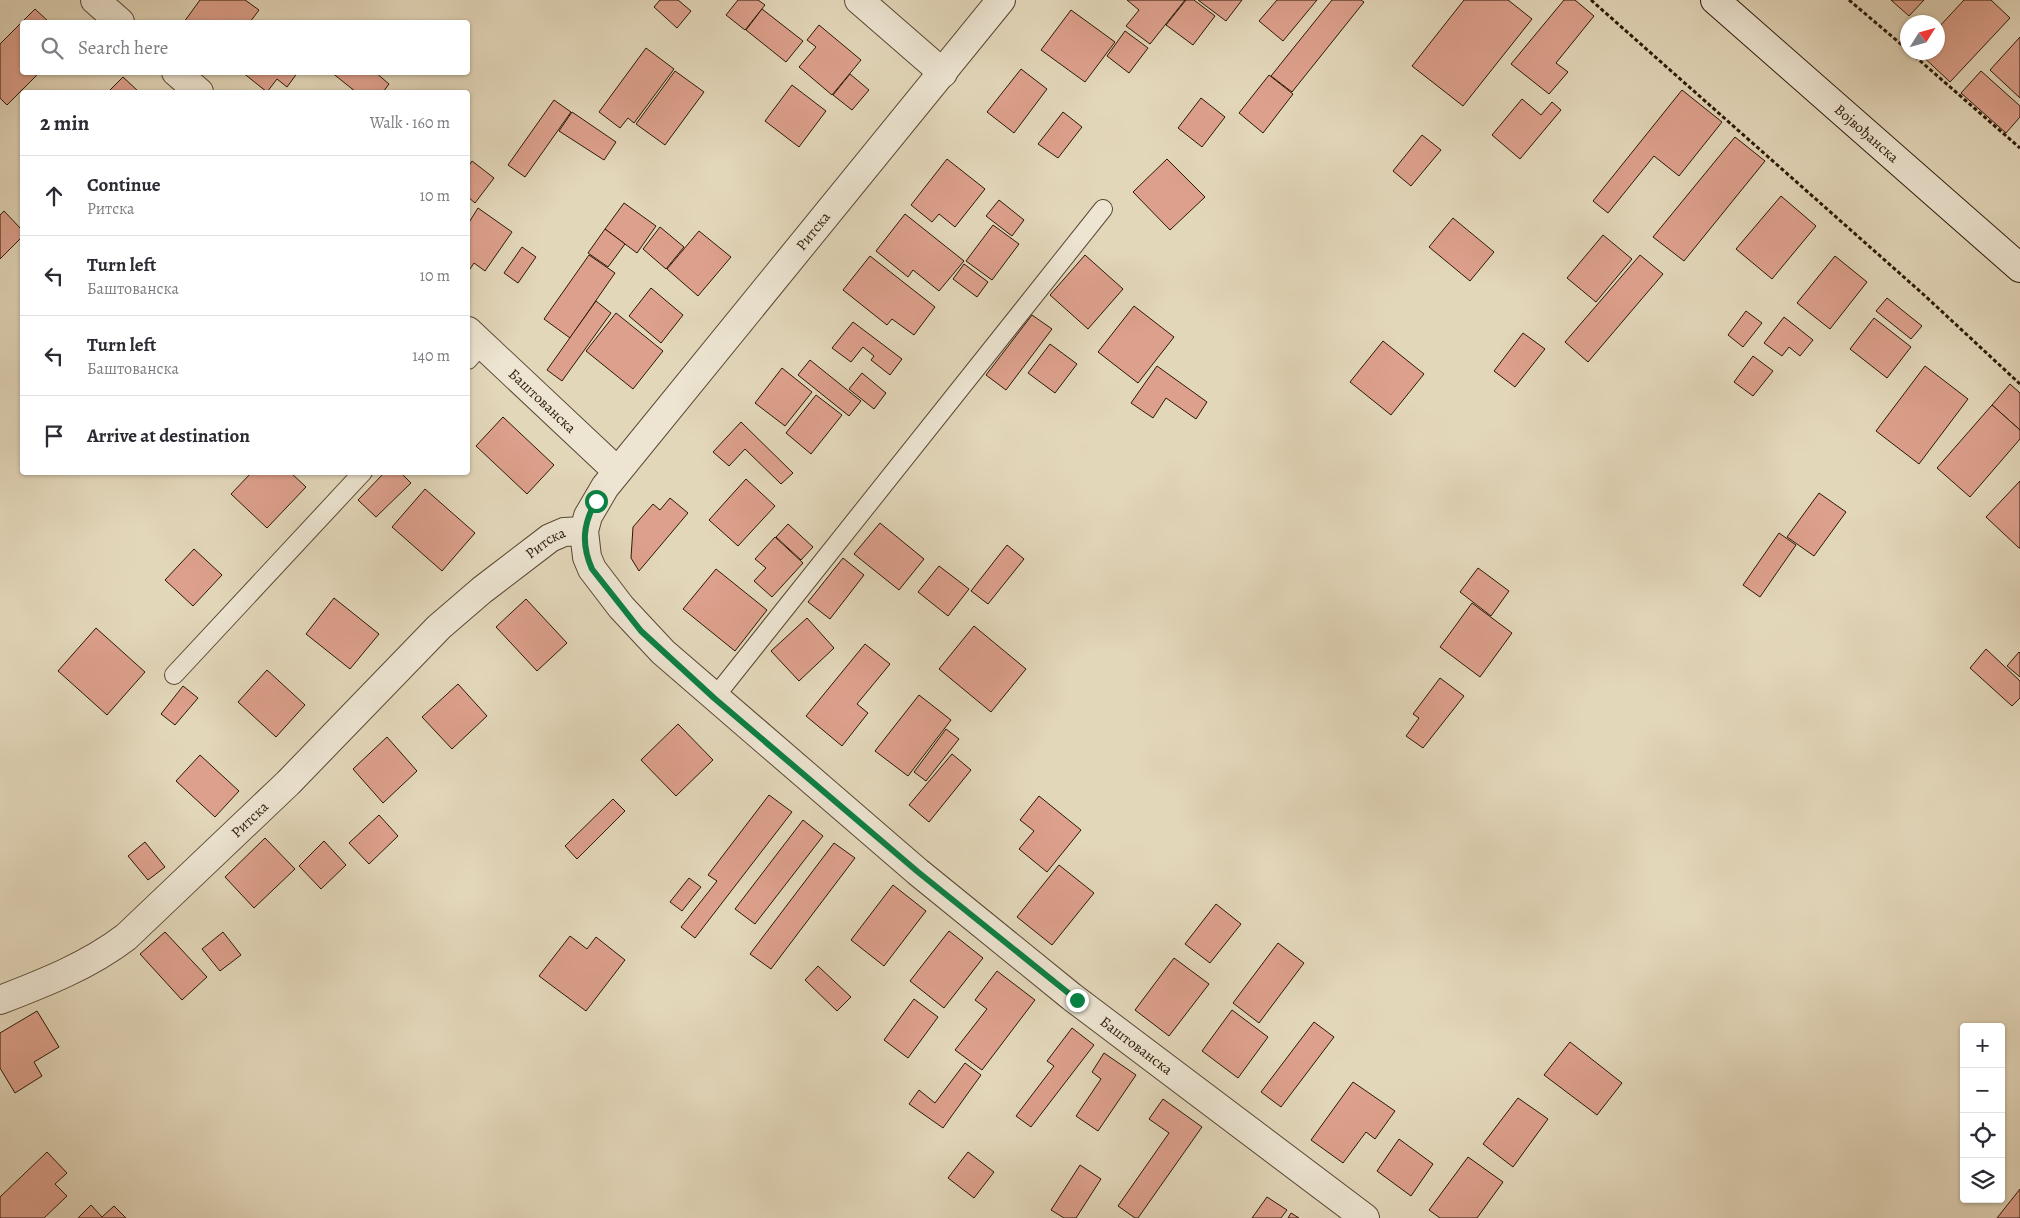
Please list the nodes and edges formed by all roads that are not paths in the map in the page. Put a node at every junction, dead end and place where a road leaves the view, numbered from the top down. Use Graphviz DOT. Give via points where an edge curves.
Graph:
graph roads {
  1 [pos="95,0"];
  2 [pos="859,0"];
  3 [pos="1001,0"];
  4 [pos="1715,0"];
  5 [pos="118,20"];
  6 [pos="943,73"];
  7 [pos="179,75"];
  8 [pos="197,90"];
  9 [pos="1103,209"];
  10 [pos="2020,268"];
  11 [pos="472,345"];
  12 [pos="617,471"];
  13 [pos="360,475"];
  14 [pos="584,530"];
  15 [pos="174,675"];
  16 [pos="714,698"];
  17 [pos="0,1000"];
  18 [pos="1365,1218"];
  1 -- 5 [label="street"];
  2 -- 6 [label="street"];
  3 -- 6 [label="street, Ритска"];
  4 -- 10 [label="street, Војвођанска"];
  6 -- 12 [label="street, Ритска"];
  7 -- 8 [label="street"];
  9 -- 16 [label="lane"];
  11 -- 12 [label="street, Баштованска"];
  12 -- 14 [label="street, Ритска" via="596,501"];
  13 -- 15 [label="lane"];
  14 -- 16 [label="street, Баштованска" via="585,551 592,569 621,607 663,652"];
  14 -- 17 [label="street, Ритска" via="564,532 550,538 462,607 412,654 288,783 126,937 78,967"];
  16 -- 18 [label="street, Баштованска" via="918,872 1072,997"];
}
